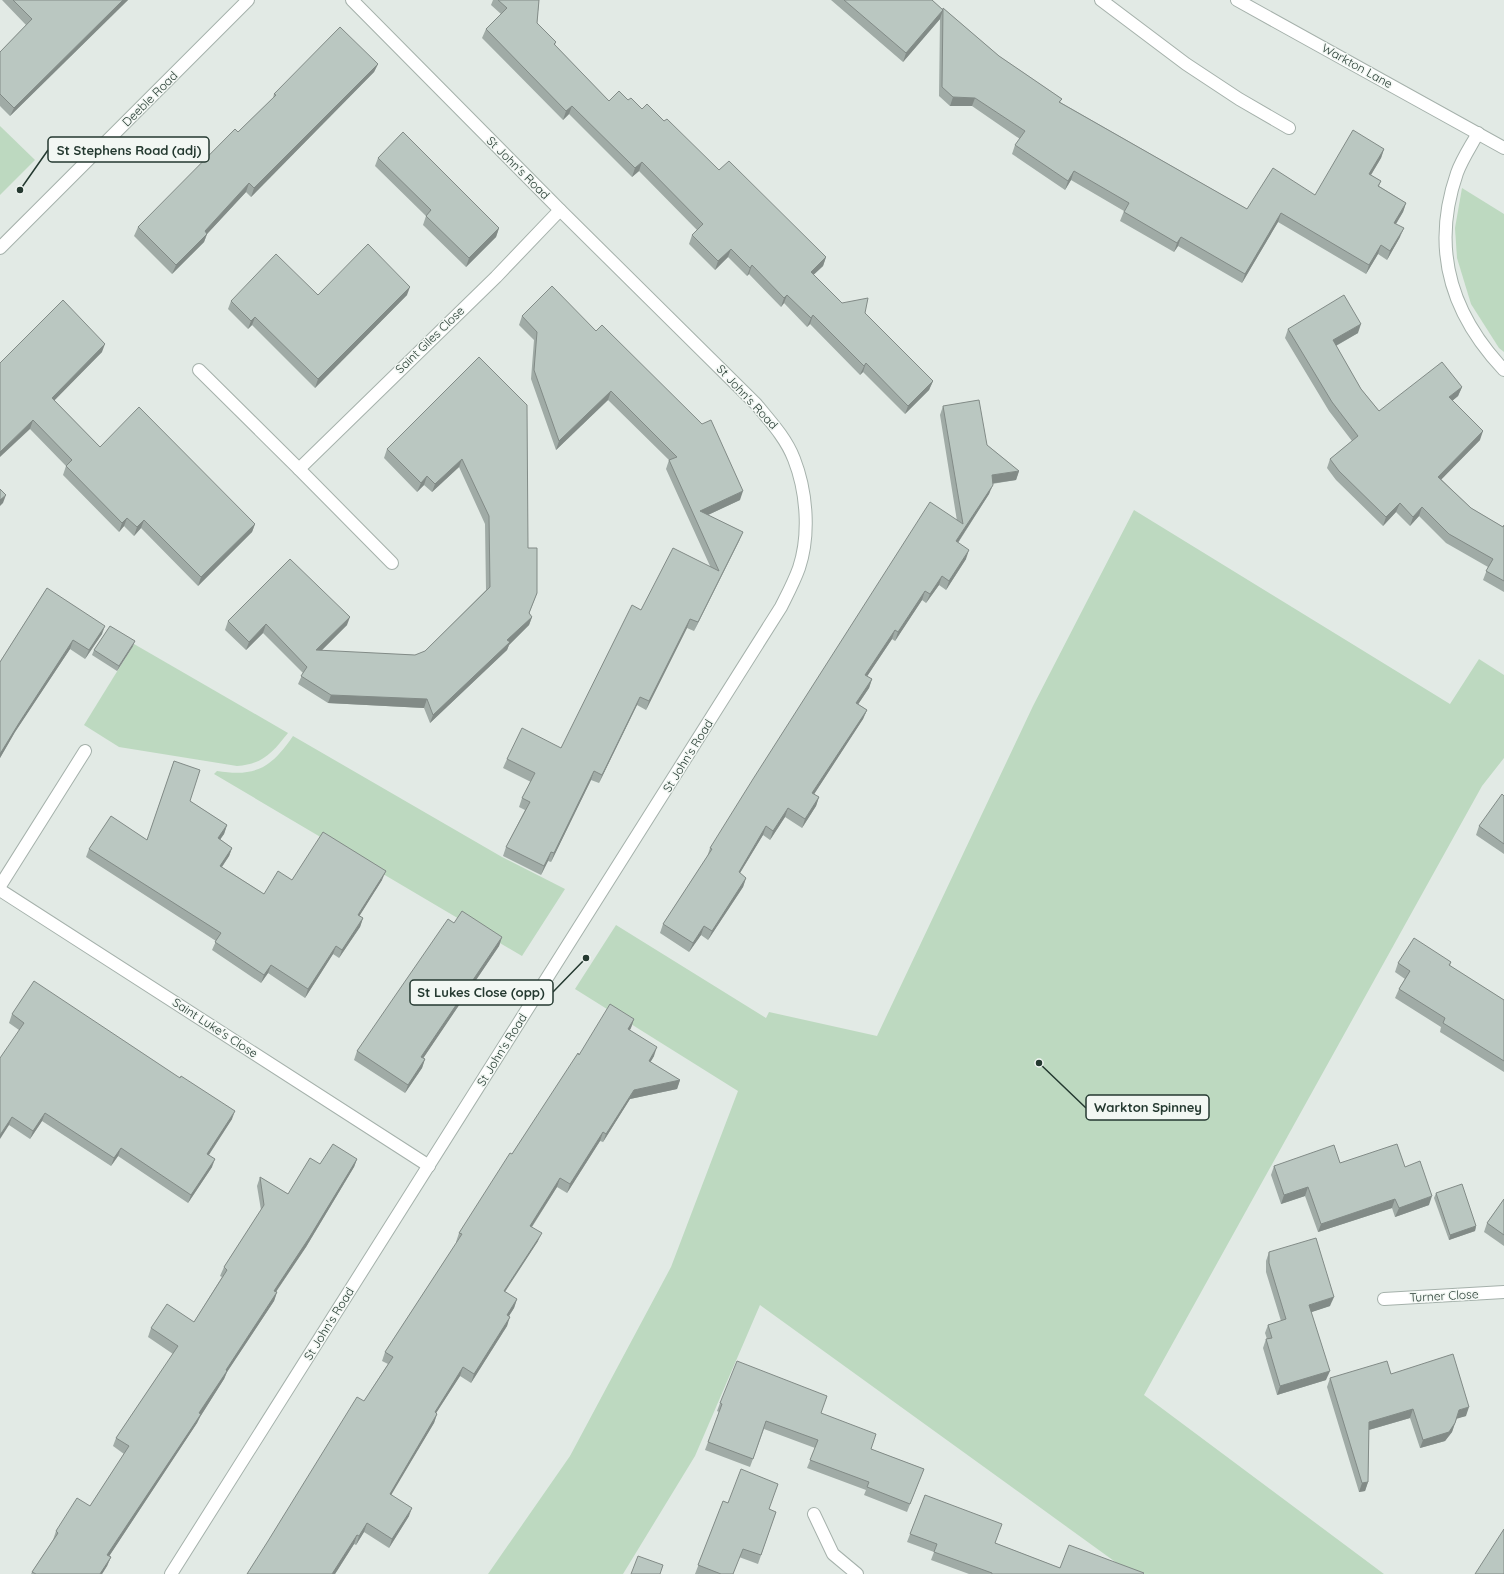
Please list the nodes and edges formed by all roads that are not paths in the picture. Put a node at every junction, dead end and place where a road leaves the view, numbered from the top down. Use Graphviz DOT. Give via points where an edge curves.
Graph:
graph roads {
  1 [pos="248,0"];
  2 [pos="352,0"];
  3 [pos="1101,0"];
  4 [pos="1237,0"];
  5 [pos="1289,128"];
  6 [pos="1478,133"];
  7 [pos="1504,148"];
  8 [pos="560,210"];
  9 [pos="0,248"];
  10 [pos="199,370"];
  11 [pos="1504,370"];
  12 [pos="299,469"];
  13 [pos="392,563"];
  14 [pos="85,752"];
  15 [pos="0,886"];
  16 [pos="0,890"];
  17 [pos="429,1166"];
  18 [pos="1504,1292"];
  19 [pos="1384,1299"];
  20 [pos="814,1514"];
  21 [pos="171,1574"];
  22 [pos="857,1574"];
  1 -- 9 [label="street, Deeble Road"];
  2 -- 8 [label="street, St John's Road"];
  3 -- 5 [label="street" via="1186,64"];
  4 -- 6 [label="street, Warkton Lane"];
  6 -- 7 [label="street, Warkton Lane"];
  6 -- 11 [label="street" via="1457,172 1446,222 1445,244 1458,302 1471,328"];
  8 -- 12 [label="street, Saint Giles Close" via="496,277"];
  8 -- 17 [label="street, St John's Road" via="756,404 781,434 794,459 800,480 806,527 799,568 781,607"];
  10 -- 12 [label="street"];
  12 -- 13 [label="street"];
  14 -- 15 [label="street"];
  16 -- 17 [label="street, Saint Luke's Close"];
  17 -- 21 [label="street, St John's Road"];
  18 -- 19 [label="street, Turner Close"];
  20 -- 22 [label="street" via="833,1554"];
}
